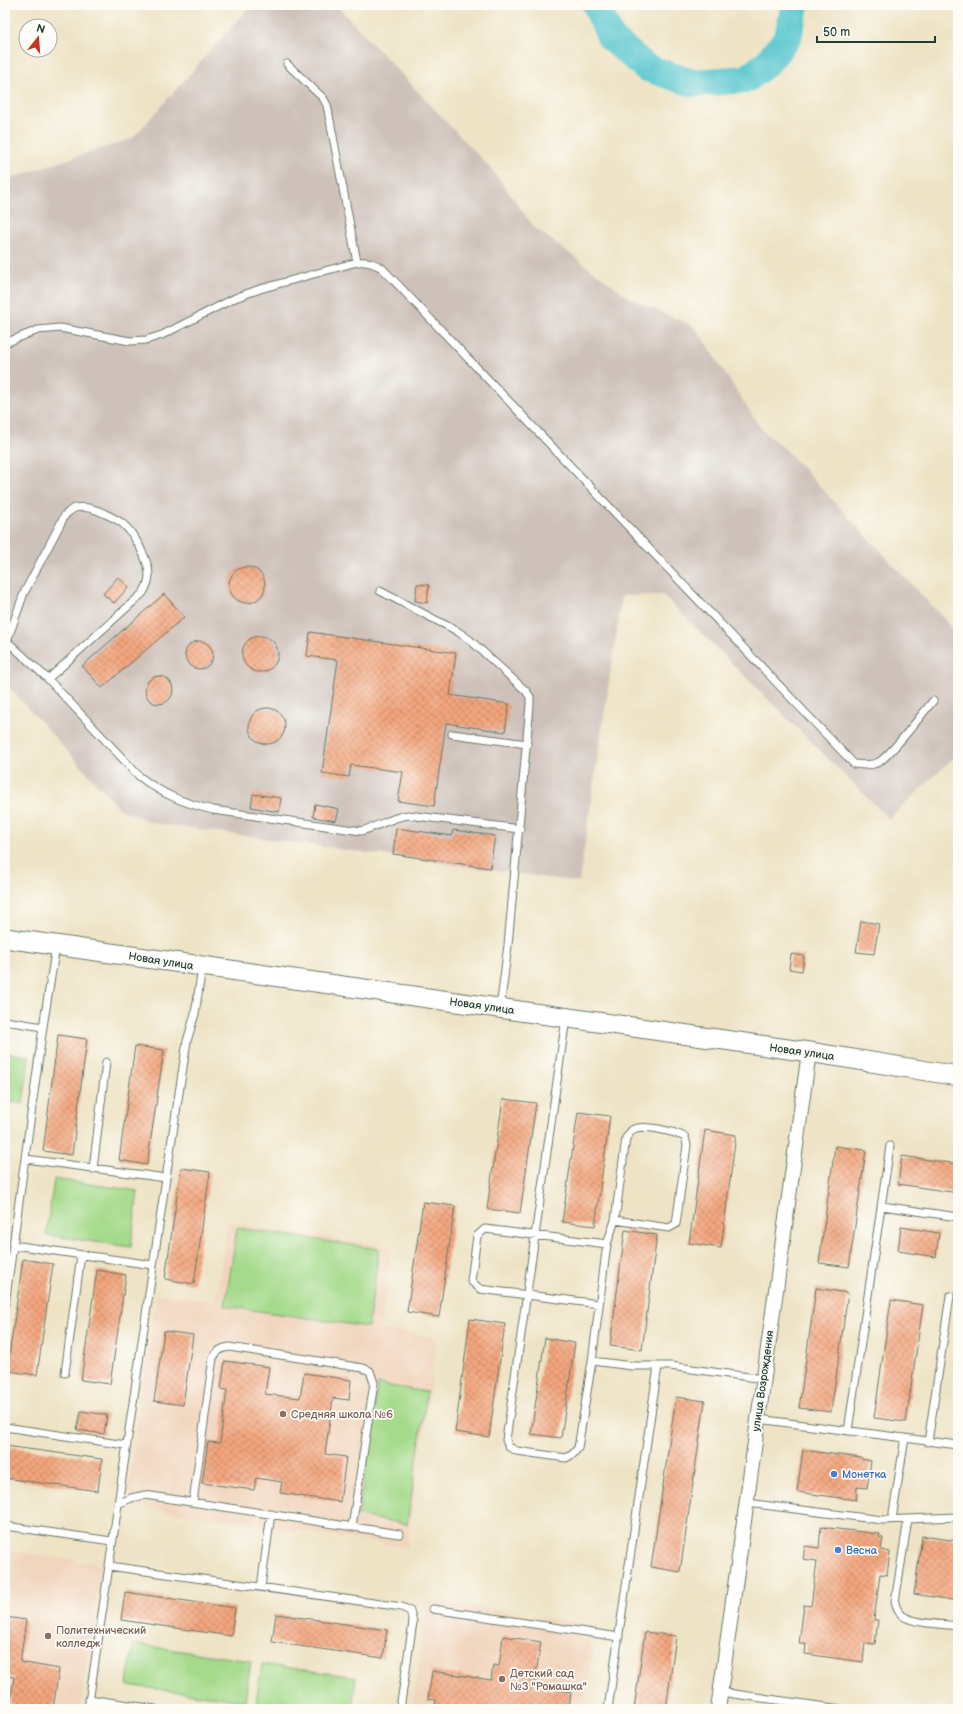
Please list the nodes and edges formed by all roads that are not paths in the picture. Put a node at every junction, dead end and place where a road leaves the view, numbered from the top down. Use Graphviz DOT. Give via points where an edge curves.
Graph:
graph roads {
  1 [pos="287,64"];
  2 [pos="357,262"];
  3 [pos="5,343"];
  4 [pos="380,591"];
  5 [pos="6,642"];
  6 [pos="48,679"];
  7 [pos="933,701"];
  8 [pos="452,734"];
  9 [pos="527,744"];
  10 [pos="520,829"];
  11 [pos="5,938"];
  12 [pos="57,946"];
  13 [pos="202,968"];
  14 [pos="500,1009"];
  15 [pos="566,1018"];
  16 [pos="5,1021"];
  17 [pos="43,1027"];
  18 [pos="809,1052"];
  19 [pos="106,1062"];
  20 [pos="958,1076"];
  21 [pos="890,1146"];
  22 [pos="26,1159"];
  23 [pos="93,1168"];
  24 [pos="166,1178"];
  25 [pos="882,1206"];
  26 [pos="958,1217"];
  27 [pos="615,1220"];
  28 [pos="535,1236"];
  29 [pos="607,1244"];
  30 [pos="13,1245"];
  31 [pos="81,1255"];
  32 [pos="153,1265"];
  33 [pos="525,1295"];
  34 [pos="950,1296"];
  35 [pos="5,1304"];
  36 [pos="599,1304"];
  37 [pos="592,1361"];
  38 [pos="658,1366"];
  39 [pos="65,1373"];
  40 [pos="764,1379"];
  41 [pos="758,1419"];
  42 [pos="5,1427"];
  43 [pos="848,1431"];
  44 [pos="904,1438"];
  45 [pos="928,1442"];
  46 [pos="126,1445"];
  47 [pos="958,1445"];
  48 [pos="193,1502"];
  49 [pos="747,1502"];
  50 [pos="118,1504"];
  51 [pos="271,1514"];
  52 [pos="958,1517"];
  53 [pos="892,1519"];
  54 [pos="908,1519"];
  55 [pos="5,1526"];
  56 [pos="352,1526"];
  57 [pos="399,1534"];
  58 [pos="112,1541"];
  59 [pos="108,1566"];
  60 [pos="261,1587"];
  61 [pos="433,1609"];
  62 [pos="958,1626"];
  63 [pos="619,1637"];
  64 [pos="720,1692"];
  65 [pos="89,1699"];
  66 [pos="88,1709"];
  67 [pos="155,1709"];
  68 [pos="400,1709"];
  69 [pos="608,1709"];
  70 [pos="718,1709"];
  71 [pos="841,1709"];
  1 -- 2 [label="lane" via="323,98 327,105"];
  2 -- 3 [label="lane" via="235,298 162,335 146,340 130,341 60,328 38,330"];
  2 -- 7 [label="lane" via="367,261 382,268 854,764 866,766 878,762 892,750"];
  4 -- 9 [label="lane" via="457,631 526,691 530,697"];
  5 -- 6 [label="lane"];
  5 -- 6 [label="lane" via="24,592 65,515 73,508 82,507 111,516 123,524 132,533 141,549 149,576 146,588"];
  6 -- 10 [label="lane" via="139,776 155,789 190,805 361,831 397,816 408,815"];
  8 -- 9 [label="lane"];
  9 -- 10 [label="lane"];
  10 -- 14 [label="lane"];
  11 -- 12 [label="street, Новая улица"];
  12 -- 13 [label="street, Новая улица"];
  12 -- 17 [label="lane"];
  13 -- 14 [label="street, Новая улица"];
  13 -- 24 [label="lane" via="195,1014 187,1041"];
  14 -- 15 [label="street, Новая улица"];
  15 -- 18 [label="street, Новая улица"];
  15 -- 28 [label="lane"];
  16 -- 17 [label="lane"];
  17 -- 22 [label="lane"];
  18 -- 20 [label="street, Новая улица"];
  18 -- 40 [label="street, улица Возрождения"];
  19 -- 23 [label="lane"];
  21 -- 25 [label="lane"];
  22 -- 23 [label="lane"];
  22 -- 30 [label="lane"];
  23 -- 24 [label="lane"];
  24 -- 32 [label="lane"];
  25 -- 26 [label="lane"];
  25 -- 43 [label="lane"];
  27 -- 27 [label="lane" via="626,1138 631,1131 640,1127 674,1132 685,1137 687,1145 676,1224 669,1228"];
  27 -- 29 [label="lane"];
  28 -- 29 [label="lane"];
  28 -- 33 [label="lane"];
  28 -- 33 [label="lane" via="485,1229 477,1236 471,1281 480,1288"];
  29 -- 36 [label="lane"];
  30 -- 31 [label="lane"];
  30 -- 35 [label="lane"];
  31 -- 32 [label="lane"];
  31 -- 39 [label="lane"];
  32 -- 46 [label="lane"];
  33 -- 36 [label="lane"];
  33 -- 37 [label="lane" via="506,1440 509,1447 517,1451 566,1458 573,1454 578,1448"];
  34 -- 45 [label="lane"];
  36 -- 37 [label="lane"];
  37 -- 38 [label="lane"];
  38 -- 40 [label="lane"];
  38 -- 63 [label="lane"];
  40 -- 41 [label="street, улица Возрождения"];
  41 -- 43 [label="lane"];
  41 -- 49 [label="street, улица Возрождения"];
  42 -- 46 [label="lane"];
  43 -- 44 [label="lane"];
  44 -- 45 [label="lane"];
  44 -- 53 [label="lane"];
  45 -- 47 [label="lane"];
  46 -- 50 [label="lane"];
  48 -- 50 [label="lane" via="145,1495"];
  48 -- 51 [label="lane"];
  48 -- 56 [label="lane" via="213,1358 216,1352 229,1347 370,1371 374,1382"];
  49 -- 53 [label="lane" via="882,1520"];
  49 -- 64 [label="street, улица Возрождения"];
  50 -- 58 [label="lane"];
  51 -- 56 [label="lane"];
  51 -- 60 [label="lane"];
  52 -- 54 [label="lane"];
  53 -- 54 [label="lane"];
  54 -- 62 [label="lane" via="895,1602 897,1609 901,1615 909,1619"];
  55 -- 58 [label="lane"];
  56 -- 57 [label="lane"];
  58 -- 59 [label="lane"];
  59 -- 60 [label="lane"];
  59 -- 65 [label="lane"];
  60 -- 68 [label="lane" via="402,1607 410,1611 413,1622"];
  61 -- 63 [label="lane"];
  63 -- 69 [label="lane"];
  64 -- 70 [label="street, улица Возрождения"];
  64 -- 71 [label="lane"];
  65 -- 66 [label="lane"];
  65 -- 67 [label="lane"];
}
